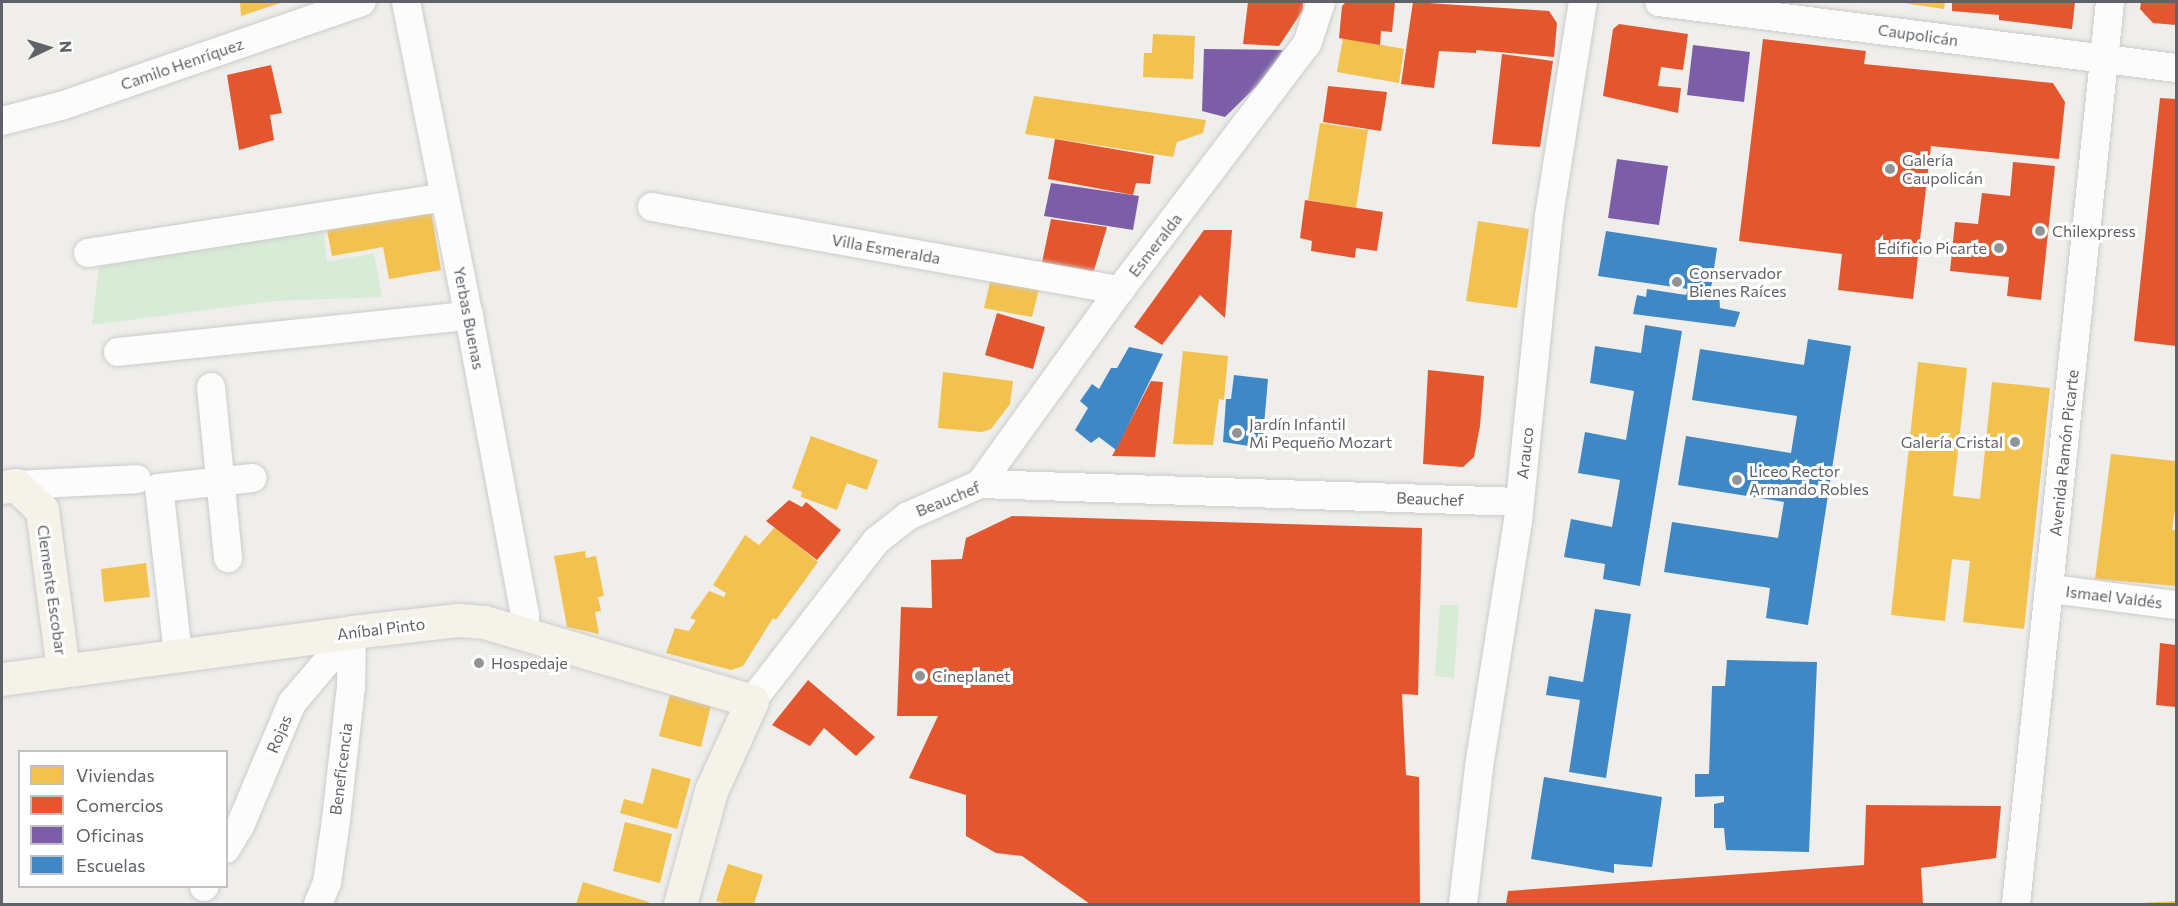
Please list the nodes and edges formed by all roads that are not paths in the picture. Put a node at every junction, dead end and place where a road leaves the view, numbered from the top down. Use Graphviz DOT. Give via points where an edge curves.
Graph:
graph roads {
  1 [pos="361,2"];
  2 [pos="406,2"];
  3 [pos="1321,2"];
  4 [pos="1582,2"];
  5 [pos="1659,2"];
  6 [pos="2110,2"];
  7 [pos="1824,12"];
  8 [pos="2104,59"];
  9 [pos="2176,68"];
  10 [pos="2,121"];
  11 [pos="445,197"];
  12 [pos="652,207"];
  13 [pos="88,253"];
  14 [pos="1120,290"];
  15 [pos="469,316"];
  16 [pos="118,352"];
  17 [pos="211,387"];
  18 [pos="252,478"];
  19 [pos="137,479"];
  20 [pos="221,481"];
  21 [pos="980,484"];
  22 [pos="9,486"];
  23 [pos="1519,502"];
  24 [pos="228,558"];
  25 [pos="2051,589"];
  26 [pos="2176,605"];
  27 [pos="352,632"];
  28 [pos="525,635"];
  29 [pos="178,654"];
  30 [pos="63,669"];
  31 [pos="2,679"];
  32 [pos="752,701"];
  33 [pos="228,846"];
  34 [pos="318,904"];
  35 [pos="680,904"];
  36 [pos="1463,904"];
  37 [pos="2016,904"];
  1 -- 10 [label="street, Camilo Henríquez" via="61,106"];
  2 -- 11 [label="street, Yerbas Buenas"];
  3 -- 14 [label="street, Esmeralda" via="1307,44"];
  4 -- 23 [label="street, Arauco" via="1549,216"];
  5 -- 7 [label="street, Caupolicán"];
  6 -- 8 [label="street, Avenida Ramón Picarte"];
  7 -- 8 [label="street, Caupolicán"];
  8 -- 9 [label="street, Caupolicán"];
  8 -- 25 [label="street, Avenida Ramón Picarte"];
  11 -- 13 [label="street"];
  11 -- 15 [label="street, Yerbas Buenas"];
  12 -- 14 [label="street, Villa Esmeralda"];
  14 -- 21 [label="street, Esmeralda"];
  15 -- 16 [label="street"];
  15 -- 28 [label="street, Yerbas Buenas" via="525,616"];
  17 -- 20 [label="street"];
  18 -- 20 [label="street"];
  19 -- 22 [label="street, Clemente Escobar"];
  20 -- 24 [label="street"];
  20 -- 29 [label="street" via="159,488"];
  21 -- 23 [label="street, Beauchef"];
  21 -- 32 [label="street, Beauchef" via="908,516 876,541"];
  22 -- 30 [label="main road, Clemente Escobar" via="42,510"];
  23 -- 36 [label="street, Arauco" via="1479,767"];
  25 -- 26 [label="street, Ismael Valdés"];
  25 -- 37 [label="street, Avenida Ramón Picarte"];
  27 -- 28 [label="main road, Aníbal Pinto" via="457,620 484,622"];
  27 -- 29 [label="main road, Aníbal Pinto"];
  27 -- 33 [label="street, Rojas" via="292,704"];
  27 -- 34 [label="street, Beneficencia" via="351,687 336,820 327,883"];
  28 -- 32 [label="main road, Aníbal Pinto"];
  29 -- 30 [label="main road, Aníbal Pinto"];
  30 -- 31 [label="main road, Aníbal Pinto"];
  32 -- 35 [label="main road, Beauchef" via="711,791"];
}
